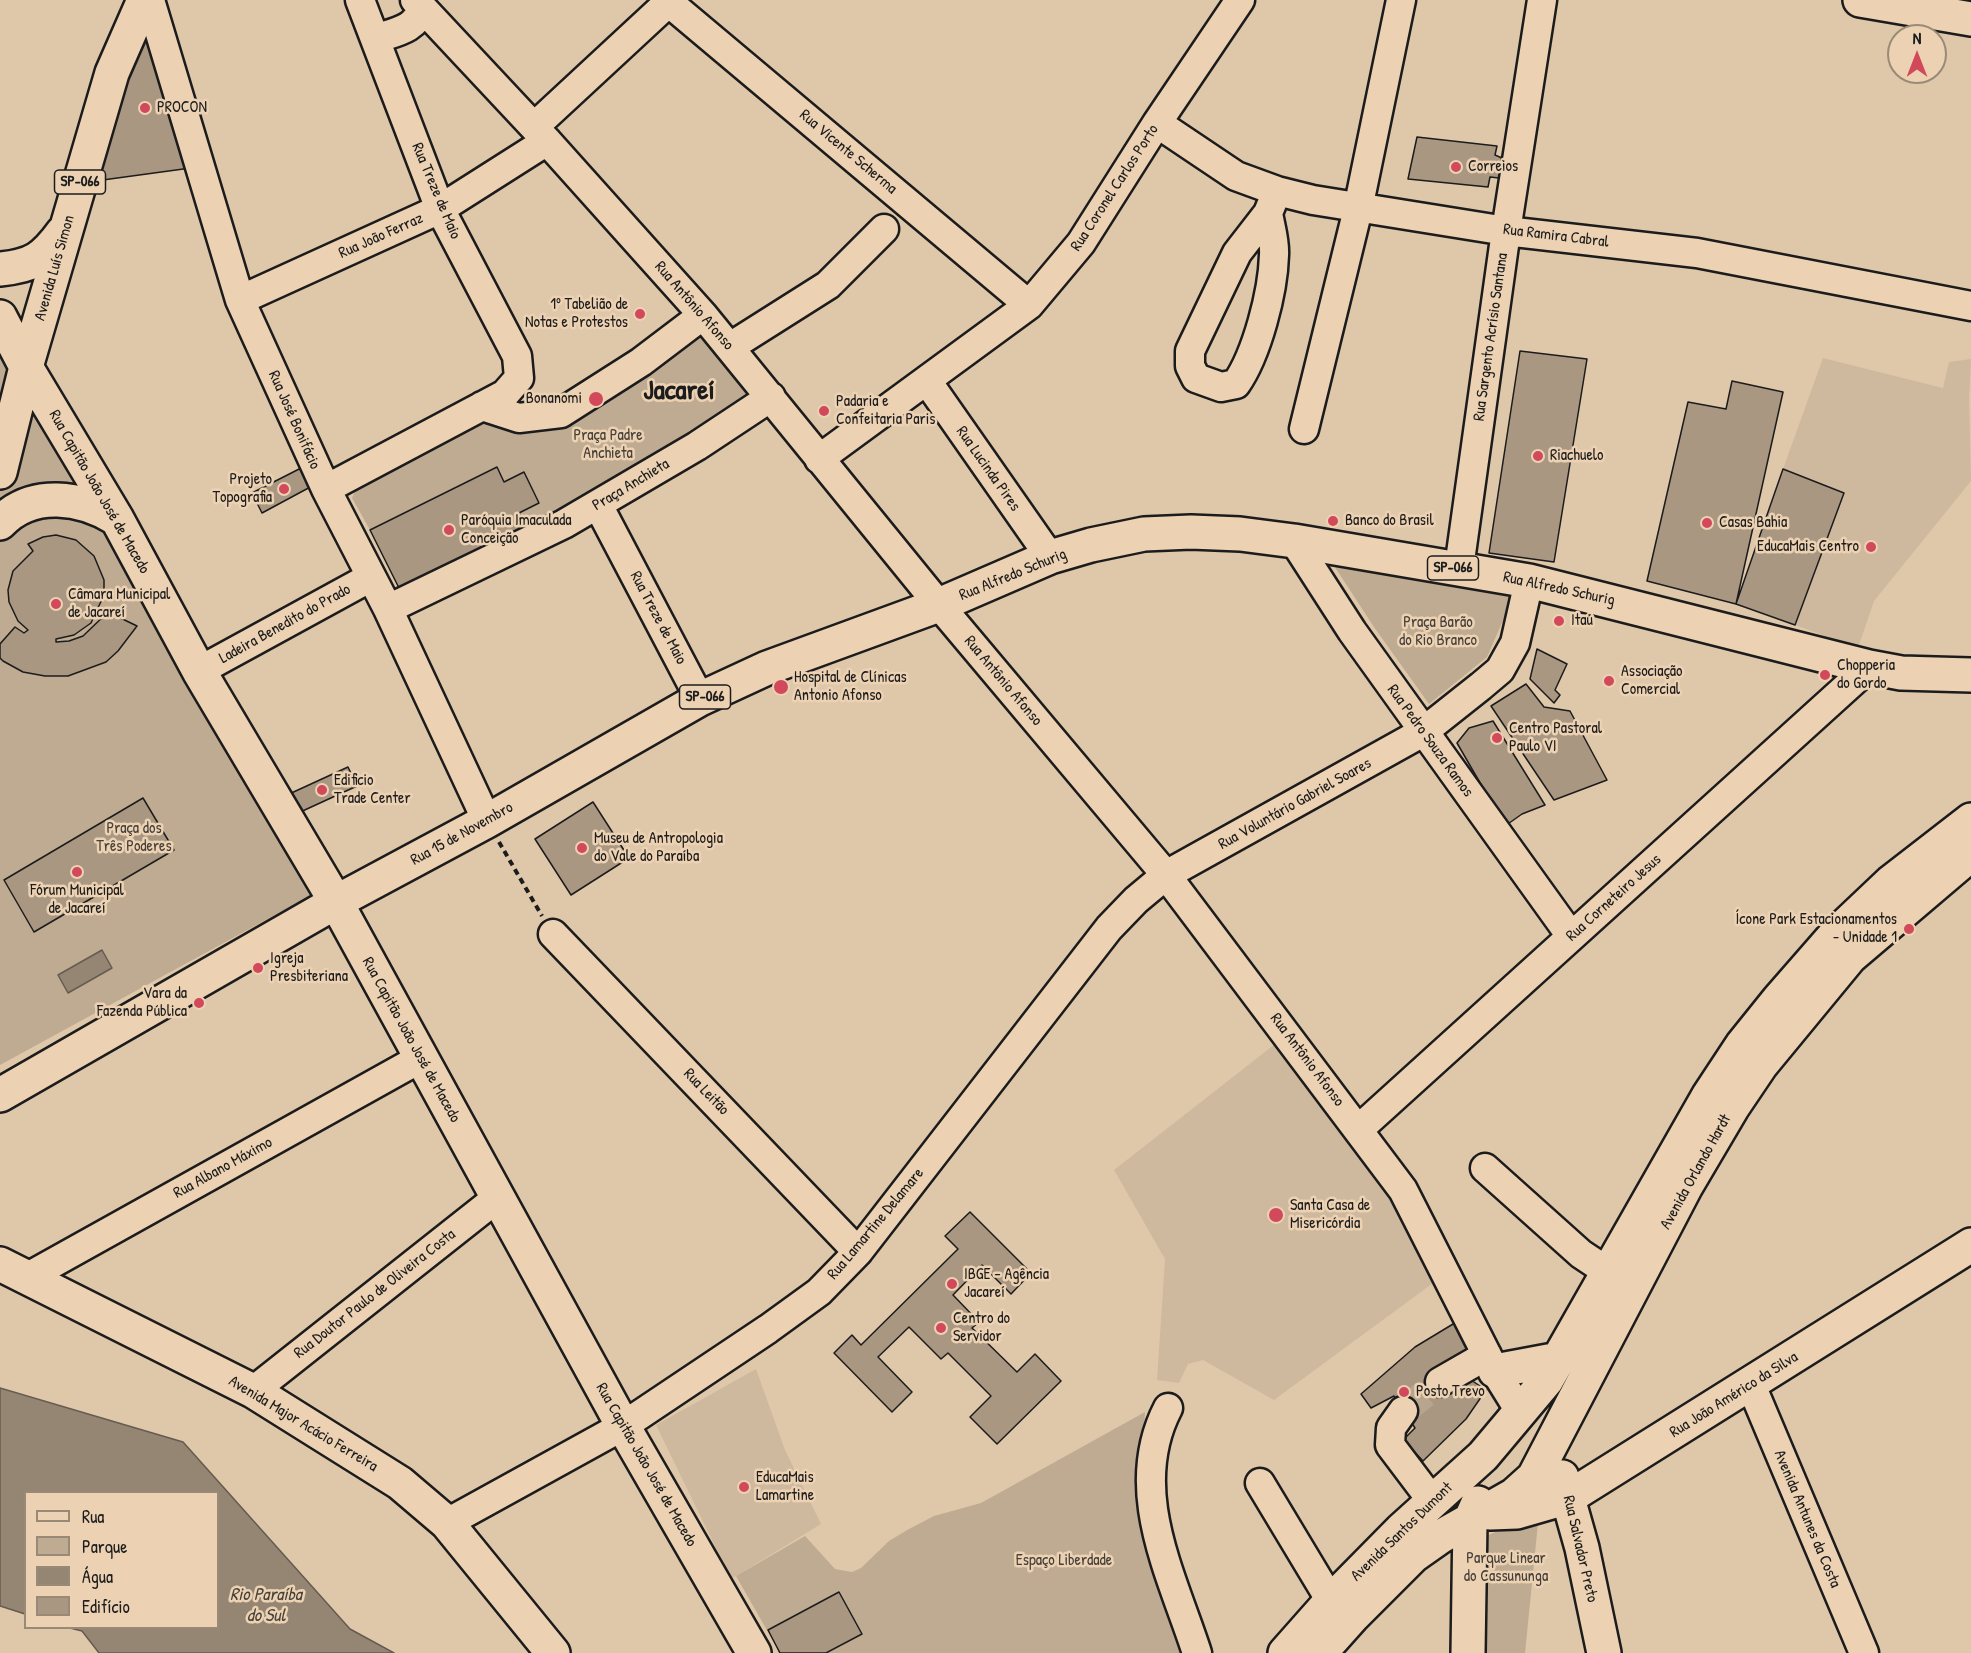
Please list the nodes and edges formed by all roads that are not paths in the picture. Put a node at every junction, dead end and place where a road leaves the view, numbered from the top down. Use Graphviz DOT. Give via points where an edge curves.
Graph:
graph roads {
  1 [pos="144,0"];
  2 [pos="150,0"];
  3 [pos="360,0"];
  4 [pos="1240,0"];
  5 [pos="1401,0"];
  6 [pos="1542,0"];
  7 [pos="1860,0"];
  8 [pos="668,1"];
  9 [pos="419,4"];
  10 [pos="1971,19"];
  11 [pos="375,39"];
  12 [pos="1157,123"];
  13 [pos="541,134"];
  14 [pos="1272,202"];
  15 [pos="440,209"];
  16 [pos="1358,209"];
  17 [pos="66,228"];
  18 [pos="884,229"];
  19 [pos="1506,231"];
  20 [pos="0,269"];
  21 [pos="240,300"];
  22 [pos="1029,305"];
  23 [pos="1971,306"];
  24 [pos="703,315"];
  25 [pos="0,317"];
  26 [pos="730,347"];
  27 [pos="26,367"];
  28 [pos="927,381"];
  29 [pos="771,397"];
  30 [pos="482,406"];
  31 [pos="1304,429"];
  32 [pos="819,459"];
  33 [pos="0,472"];
  34 [pos="326,489"];
  35 [pos="598,505"];
  36 [pos="117,519"];
  37 [pos="0,523"];
  38 [pos="1294,542"];
  39 [pos="1050,557"];
  40 [pos="1459,568"];
  41 [pos="371,577"];
  42 [pos="1529,581"];
  43 [pos="939,605"];
  44 [pos="388,609"];
  45 [pos="1869,667"];
  46 [pos="200,671"];
  47 [pos="1971,675"];
  48 [pos="700,699"];
  49 [pos="1423,732"];
  50 [pos="1971,820"];
  51 [pos="487,821"];
  52 [pos="1971,854"];
  53 [pos="1166,875"];
  54 [pos="336,902"];
  55 [pos="553,934"];
  56 [pos="1571,936"];
  57 [pos="421,1058"];
  58 [pos="0,1095"];
  59 [pos="1359,1129"];
  60 [pos="1485,1168"];
  61 [pos="497,1198"];
  62 [pos="1971,1245"];
  63 [pos="858,1252"];
  64 [pos="13,1271"];
  65 [pos="1608,1272"];
  66 [pos="1559,1359"];
  67 [pos="1491,1363"];
  68 [pos="1440,1382"];
  69 [pos="1750,1386"];
  70 [pos="253,1391"];
  71 [pos="1168,1408"];
  72 [pos="1404,1411"];
  73 [pos="1521,1413"];
  74 [pos="623,1426"];
  75 [pos="1551,1447"];
  76 [pos="1483,1456"];
  77 [pos="1260,1484"];
  78 [pos="1569,1497"];
  79 [pos="1432,1502"];
  80 [pos="1478,1517"];
  81 [pos="447,1523"];
  82 [pos="1331,1601"];
  83 [pos="752,1652"];
  84 [pos="553,1653"];
  85 [pos="1197,1653"];
  86 [pos="1285,1653"];
  87 [pos="1320,1653"];
  88 [pos="1468,1653"];
  89 [pos="1604,1653"];
  90 [pos="1864,1653"];
  1 -- 17 [label="main road, Avenida Luís Simon / SP-066" via="112,73"];
  2 -- 21 [label="street, Rua José Bonifácio"];
  3 -- 11 [label="street, Rua Treze de Maio"];
  4 -- 12 [label="street, Rua Coronel Carlos Porto"];
  5 -- 16 [label="street"];
  6 -- 19 [label="street, Rua Sargento Acrísio Santana"];
  7 -- 10 [label="main road"];
  8 -- 13 [label="street, Rua João Ferraz"];
  8 -- 22 [label="street, Rua Vicente Scherma"];
  9 -- 11 [label="street" via="419,19 407,28"];
  9 -- 13 [label="street, Rua Antônio Afonso"];
  11 -- 15 [label="street, Rua Treze de Maio"];
  12 -- 14 [label="street, Rua Ramira Cabral"];
  12 -- 22 [label="street, Rua Coronel Carlos Porto" via="1081,243"];
  13 -- 15 [label="street, Rua João Ferraz"];
  13 -- 24 [label="street, Rua Antônio Afonso"];
  14 -- 14 [label="street" via="1237,253 1190,351 1190,366 1196,378 1221,387 1236,384 1247,368 1266,304 1274,254"];
  14 -- 16 [label="street, Rua Ramira Cabral"];
  15 -- 21 [label="street, Rua João Ferraz"];
  15 -- 30 [label="street, Rua Treze de Maio" via="517,356 519,378 505,394"];
  16 -- 19 [label="street, Rua Ramira Cabral"];
  16 -- 31 [label="street"];
  17 -- 20 [label="main road" via="47,255 25,265"];
  17 -- 27 [label="main road, Avenida Luís Simon / SP-066"];
  18 -- 26 [label="street" via="828,285"];
  19 -- 23 [label="street, Rua Ramira Cabral" via="1697,253"];
  19 -- 40 [label="street, Rua Sargento Acrísio Santana"];
  21 -- 34 [label="street, Rua José Bonifácio"];
  22 -- 28 [label="street, Rua Coronel Carlos Porto"];
  24 -- 26 [label="street, Rua Antônio Afonso"];
  24 -- 30 [label="street" via="641,362 561,413 519,418"];
  25 -- 27 [label="main road, Rua Capitão João José de Macedo"];
  26 -- 29 [label="street, Rua Antônio Afonso"];
  27 -- 33 [label="main road, Avenida Luís Simon / SP-066"];
  27 -- 36 [label="main road, Rua Capitão João José de Macedo"];
  28 -- 32 [label="street, Rua Coronel Carlos Porto"];
  28 -- 39 [label="street, Rua Lucinda Pires"];
  29 -- 32 [label="street, Rua Antônio Afonso"];
  29 -- 35 [label="street, Praça Anchieta"];
  30 -- 34 [label="street"];
  32 -- 43 [label="street, Rua Antônio Afonso"];
  34 -- 41 [label="street, Rua José Bonifácio"];
  35 -- 44 [label="street, Praça Anchieta"];
  35 -- 48 [label="street, Rua Treze de Maio"];
  36 -- 37 [label="main road" via="97,507 69,500 43,500 23,507"];
  36 -- 46 [label="main road, Rua Capitão João José de Macedo"];
  38 -- 39 [label="main road, Rua Alfredo Schurig / SP-066" via="1240,534 1143,534"];
  38 -- 40 [label="main road, Rua Alfredo Schurig / SP-066"];
  38 -- 49 [label="street, Rua Pedro Souza Ramos"];
  39 -- 43 [label="main road, Rua Alfredo Schurig / SP-066"];
  40 -- 42 [label="main road, Rua Alfredo Schurig / SP-066"];
  41 -- 44 [label="street, Rua José Bonifácio"];
  41 -- 46 [label="street, Ladeira Benedito do Prado"];
  42 -- 45 [label="main road, Rua Alfredo Schurig / SP-066"];
  42 -- 49 [label="street" via="1515,644 1500,670"];
  43 -- 48 [label="main road, Rua 15 de Novembro / SP-066" via="767,668"];
  43 -- 53 [label="street, Rua Antônio Afonso"];
  44 -- 51 [label="street, Rua José Bonifácio"];
  45 -- 47 [label="main road, Rua Alfredo Schurig / SP-066" via="1901,673"];
  45 -- 56 [label="street, Rua Corneteiro Jesus"];
  46 -- 54 [label="main road, Rua Capitão João José de Macedo"];
  48 -- 51 [label="main road, Rua 15 de Novembro / SP-066"];
  49 -- 53 [label="street, Rua Voluntário Gabriel Soares"];
  49 -- 56 [label="street, Rua Pedro Souza Ramos"];
  50 -- 65 [label="main road, Avenida Orlando Hardt" via="1891,882 1834,936 1742,1045 1709,1095"];
  51 -- 54 [label="main road, Rua 15 de Novembro / SP-066"];
  52 -- 75 [label="main road, Avenida Orlando Hardt" via="1850,957 1761,1065 1686,1186"];
  53 -- 59 [label="street, Rua Antônio Afonso"];
  53 -- 63 [label="street, Rua Lamartine Delamare" via="1109,928"];
  54 -- 57 [label="main road, Rua Capitão João José de Macedo"];
  54 -- 58 [label="main road, Rua 15 de Novembro / SP-066"];
  55 -- 63 [label="street, Rua Leitão"];
  56 -- 59 [label="street, Rua Corneteiro Jesus"];
  57 -- 61 [label="main road, Rua Capitão João José de Macedo"];
  57 -- 64 [label="street, Rua Albano Máximo"];
  59 -- 67 [label="street, Rua Antônio Afonso" via="1404,1190"];
  60 -- 65 [label="street" via="1581,1254"];
  61 -- 70 [label="street, Rua Doutor Paulo de Oliveira Costa"];
  61 -- 74 [label="main road, Rua Capitão João José de Macedo"];
  62 -- 69 [label="main road, Rua João Américo da Silva"];
  63 -- 74 [label="street, Rua Lamartine Delamare" via="819,1292"];
  64 -- 70 [label="main road, Avenida Major Acácio Ferreira"];
  65 -- 66 [label="main road, Avenida Orlando Hardt"];
  66 -- 67 [label="main road"];
  66 -- 73 [label="main road, Avenida Orlando Hardt"];
  67 -- 68 [label="street"];
  67 -- 73 [label="street, Rua Antônio Afonso"];
  69 -- 78 [label="main road, Rua João Américo da Silva"];
  69 -- 90 [label="street, Avenida Antunes da Costa"];
  70 -- 81 [label="main road, Avenida Major Acácio Ferreira" via="400,1483"];
  71 -- 85 [label="street" via="1156,1431 1149,1459 1149,1494 1156,1530"];
  72 -- 79 [label="street" via="1391,1428 1390,1445"];
  73 -- 75 [label="main road"];
  73 -- 76 [label="main road, Avenida Santos Dumont"];
  74 -- 81 [label="street, Rua Lamartine Delamare"];
  74 -- 83 [label="main road, Rua Capitão João José de Macedo"];
  75 -- 78 [label="main road, Rua Salvador Preto"];
  75 -- 80 [label="main road, Avenida Orlando Hardt" via="1534,1477 1514,1495"];
  76 -- 79 [label="main road, Avenida Santos Dumont"];
  76 -- 80 [label="main road"];
  77 -- 82 [label="street"];
  78 -- 80 [label="main road, Rua João Américo da Silva" via="1517,1512"];
  78 -- 89 [label="main road, Rua Salvador Preto"];
  79 -- 82 [label="main road, Avenida Santos Dumont"];
  80 -- 87 [label="main road, Avenida Santos Dumont" via="1413,1556"];
  80 -- 88 [label="main road"];
  81 -- 84 [label="main road, Avenida Major Acácio Ferreira"];
  82 -- 86 [label="main road, Avenida Santos Dumont"];
}
